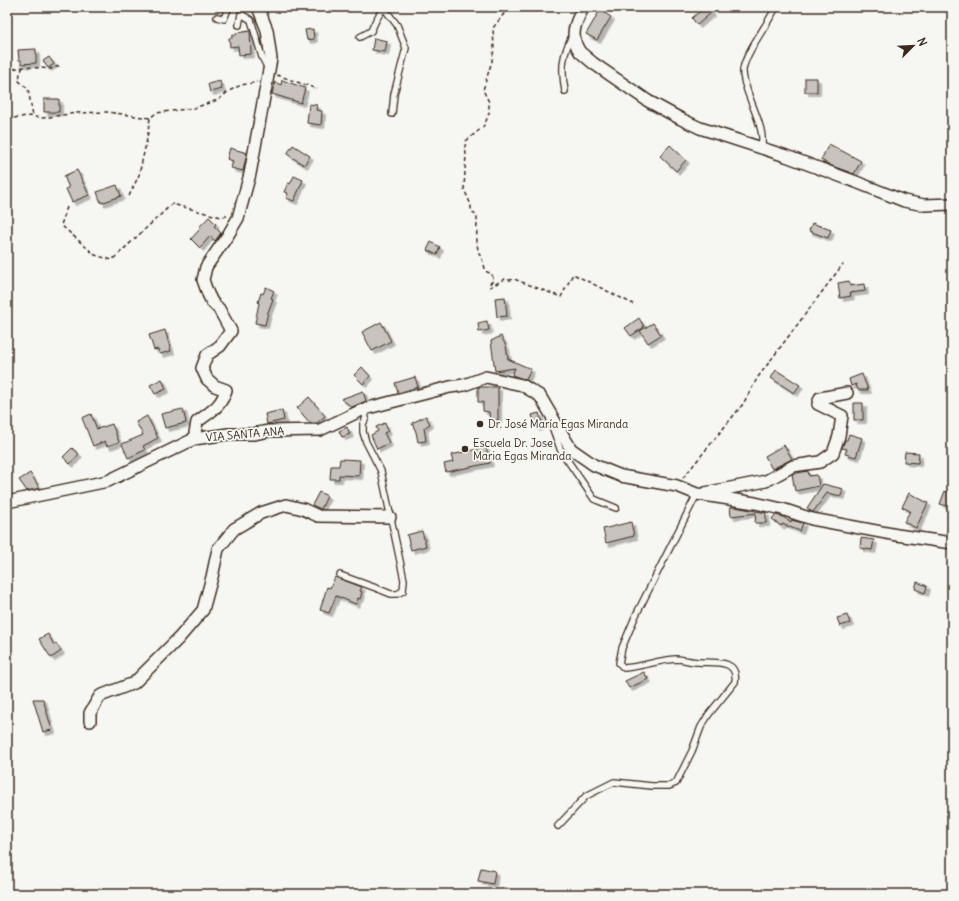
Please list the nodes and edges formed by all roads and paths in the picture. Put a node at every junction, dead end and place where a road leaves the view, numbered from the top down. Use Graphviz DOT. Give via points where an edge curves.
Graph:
graph roads {
  1 [pos="229,7"];
  2 [pos="258,7"];
  3 [pos="505,7"];
  4 [pos="584,7"];
  5 [pos="776,7"];
  6 [pos="384,8"];
  7 [pos="217,17"];
  8 [pos="239,25"];
  9 [pos="574,32"];
  10 [pos="360,37"];
  11 [pos="62,65"];
  12 [pos="23,67"];
  13 [pos="7,70"];
  14 [pos="269,71"];
  15 [pos="266,83"];
  16 [pos="317,89"];
  17 [pos="565,90"];
  18 [pos="392,114"];
  19 [pos="32,116"];
  20 [pos="150,118"];
  21 [pos="7,119"];
  22 [pos="761,147"];
  23 [pos="129,196"];
  24 [pos="952,204"];
  25 [pos="67,207"];
  26 [pos="239,214"];
  27 [pos="843,264"];
  28 [pos="633,304"];
  29 [pos="847,393"];
  30 [pos="540,396"];
  31 [pos="364,408"];
  32 [pos="194,439"];
  33 [pos="677,486"];
  34 [pos="697,494"];
  35 [pos="7,502"];
  36 [pos="616,508"];
  37 [pos="390,517"];
  38 [pos="952,543"];
  39 [pos="340,576"];
  40 [pos="90,721"];
  41 [pos="558,826"];
  1 -- 7 [label="lane" via="224,18"];
  2 -- 14 [label="street" via="267,30 271,59"];
  3 -- 28 [label="path" via="506,11 493,28 492,61 483,90 489,102 488,113 483,126 466,141 465,147 464,189 471,210 477,216 477,248 485,271 492,274 493,281 489,284 490,287 505,279 514,278 561,297 573,274"];
  4 -- 9 [label="street" via="576,20"];
  5 -- 22 [label="lane" via="746,59 743,69 745,85 762,138"];
  6 -- 10 [label="lane" via="371,31"];
  6 -- 18 [label="lane" via="396,25 406,48 394,94"];
  8 -- 14 [label="lane" via="241,14 251,20"];
  9 -- 17 [label="lane" via="566,47 562,70"];
  9 -- 22 [label="street" via="575,43 584,56 648,101 700,128"];
  11 -- 12 [label="path" via="50,69"];
  12 -- 13 [label="path"];
  12 -- 19 [label="path" via="20,81 28,89"];
  14 -- 15 [label="street"];
  14 -- 16 [label="path"];
  15 -- 20 [label="path" via="241,85 218,100 194,108 156,113"];
  15 -- 26 [label="street" via="250,174"];
  19 -- 20 [label="path" via="43,118 107,112"];
  19 -- 21 [label="path"];
  20 -- 23 [label="path" via="139,175"];
  22 -- 24 [label="street" via="904,201 924,205"];
  25 -- 26 [label="path" via="61,225 95,255 112,260 172,204 221,217"];
  26 -- 32 [label="street" via="206,267 203,280 212,302 219,309 231,331 220,346 207,355 202,368 207,379 215,386 226,390 219,405 197,422"];
  27 -- 33 [label="path" via="758,376 743,404"];
  29 -- 34 [label="street" via="820,398 818,404 842,416 833,453 820,462 792,466 766,481"];
  30 -- 31 [label="street, VIA SANTA ANA" via="522,385 486,377 464,385"];
  30 -- 33 [label="street" via="571,449 594,465 621,476"];
  30 -- 36 [label="lane" via="561,451 594,500"];
  31 -- 32 [label="street, VIA SANTA ANA" via="320,430 269,431"];
  31 -- 37 [label="lane" via="366,418 363,432 381,471"];
  32 -- 35 [label="street, VIA SANTA ANA" via="108,481"];
  33 -- 34 [label="street"];
  34 -- 38 [label="street" via="755,503 812,519"];
  34 -- 41 [label="lane" via="635,617 622,648 619,663 624,668 677,659 724,663 735,673 735,682 701,727 676,783 669,786 652,786 614,782 586,796"];
  37 -- 39 [label="lane" via="404,580 403,591 391,594"];
  37 -- 40 [label="street" via="318,516 286,505 261,513 234,529 218,549 203,610 134,683 100,696 90,713"];
}
